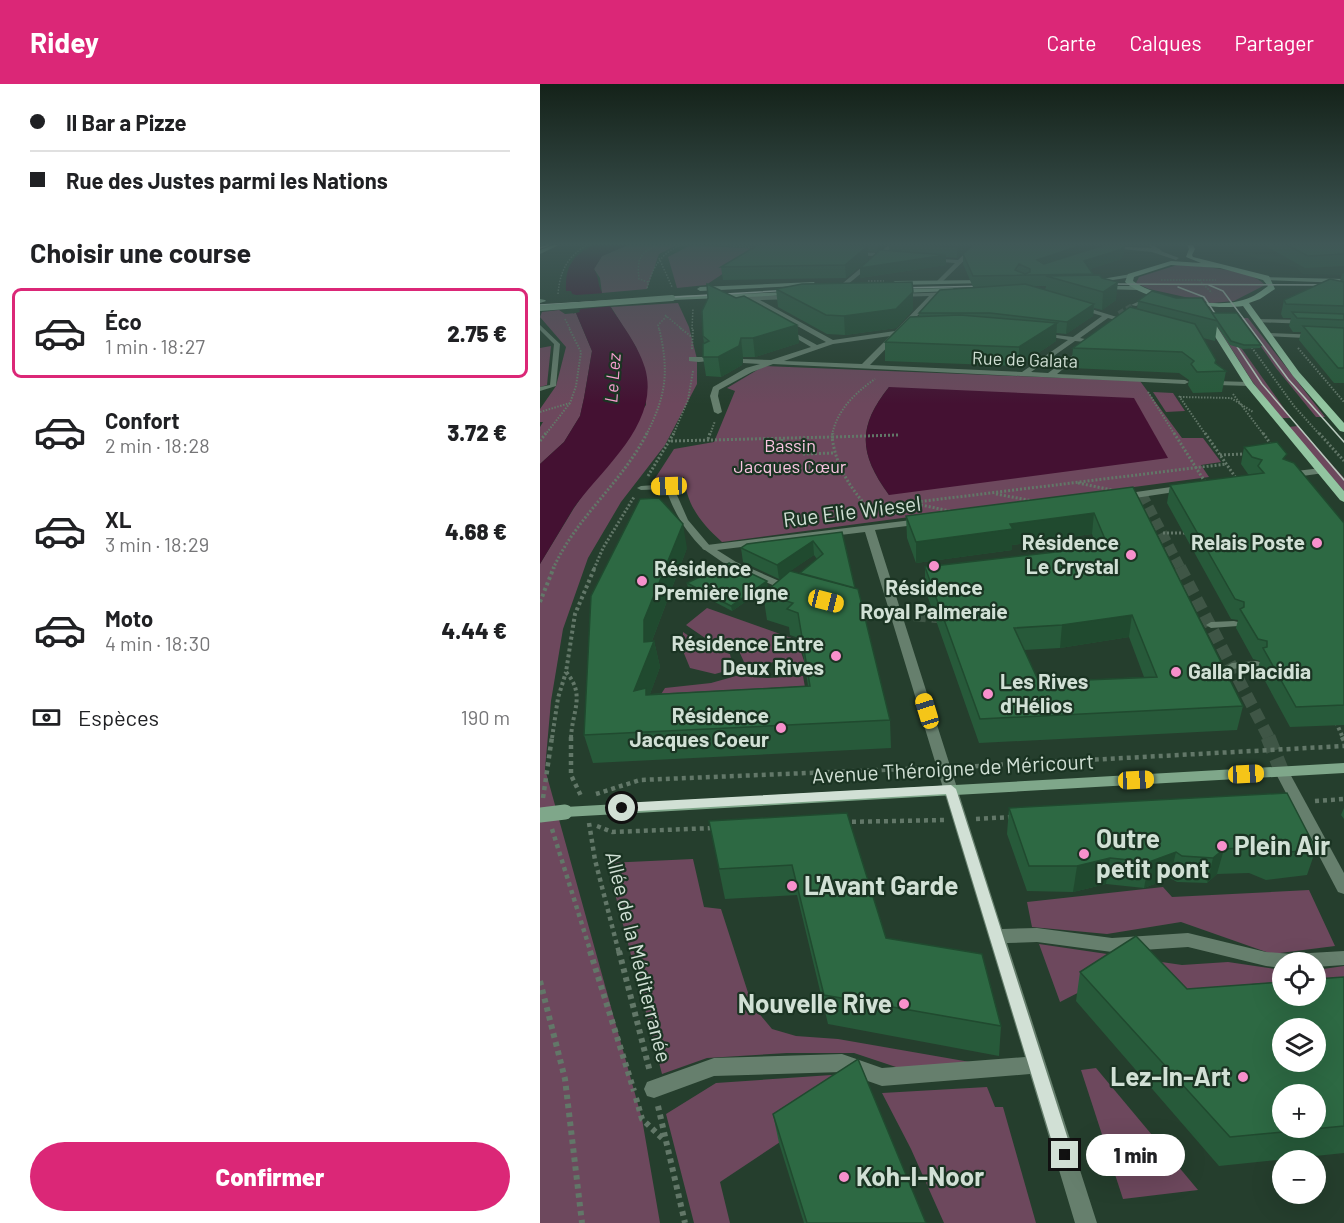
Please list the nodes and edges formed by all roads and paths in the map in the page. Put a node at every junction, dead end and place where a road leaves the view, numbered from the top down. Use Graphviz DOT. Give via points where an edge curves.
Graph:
graph roads {
  1 [pos="611,298"];
  2 [pos="753,298"];
  3 [pos="930,298"];
  4 [pos="1150,298"];
  5 [pos="1175,298"];
  6 [pos="1252,298"];
  7 [pos="1185,301"];
  8 [pos="693,302"];
  9 [pos="1244,302"];
  10 [pos="541,304"];
  11 [pos="1070,304"];
  12 [pos="1134,305"];
  13 [pos="661,310"];
  14 [pos="563,311"];
  15 [pos="666,316"];
  16 [pos="1116,318"];
  17 [pos="1256,321"];
  18 [pos="1313,323"];
  19 [pos="776,325"];
  20 [pos="1143,326"];
  21 [pos="540,327"];
  22 [pos="921,330"];
  23 [pos="898,332"];
  24 [pos="1031,333"];
  25 [pos="1267,335"];
  26 [pos="1100,336"];
  27 [pos="1287,336"];
  28 [pos="692,338"];
  29 [pos="1072,338"];
  30 [pos="1344,338"];
  31 [pos="832,342"];
  32 [pos="1092,342"];
  33 [pos="1249,343"];
  34 [pos="815,346"];
  35 [pos="692,359"];
  36 [pos="706,359"];
  37 [pos="1306,359"];
  38 [pos="1316,359"];
  39 [pos="746,361"];
  40 [pos="771,362"];
  41 [pos="864,367"];
  42 [pos="1023,375"];
  43 [pos="1050,376"];
  44 [pos="885,379"];
  45 [pos="1141,380"];
  46 [pos="1168,381"];
  47 [pos="1185,382"];
  48 [pos="1222,383"];
  49 [pos="1249,384"];
  50 [pos="540,389"];
  51 [pos="1335,393"];
  52 [pos="1344,393"];
  53 [pos="1180,397"];
  54 [pos="1236,400"];
  55 [pos="1344,402"];
  56 [pos="570,403"];
  57 [pos="540,412"];
  58 [pos="718,412"];
  59 [pos="1260,417"];
  60 [pos="1344,429"];
  61 [pos="1270,431"];
  62 [pos="898,435"];
  63 [pos="832,437"];
  64 [pos="782,438"];
  65 [pos="708,440"];
  66 [pos="540,441"];
  67 [pos="671,441"];
  68 [pos="1273,447"];
  69 [pos="781,448"];
  70 [pos="834,453"];
  71 [pos="1272,453"];
  72 [pos="803,454"];
  73 [pos="1249,454"];
  74 [pos="1220,455"];
  75 [pos="1344,461"];
  76 [pos="1227,464"];
  77 [pos="1196,468"];
  78 [pos="1321,471"];
  79 [pos="1290,475"];
  80 [pos="1239,481"];
  81 [pos="1075,483"];
  82 [pos="1208,485"];
  83 [pos="641,488"];
  84 [pos="993,493"];
  85 [pos="1139,495"];
  86 [pos="1113,498"];
  87 [pos="1344,498"];
  88 [pos="1034,501"];
  89 [pos="914,503"];
  90 [pos="958,513"];
  91 [pos="927,521"];
  92 [pos="869,528"];
  93 [pos="1163,533"];
  94 [pos="1197,533"];
  95 [pos="707,548"];
  96 [pos="796,592"];
  97 [pos="540,602"];
  98 [pos="836,603"];
  99 [pos="896,614"];
  100 [pos="1234,624"];
  101 [pos="1211,625"];
  102 [pos="1256,664"];
  103 [pos="1232,666"];
  104 [pos="567,672"];
  105 [pos="1334,716"];
  106 [pos="1344,741"];
  107 [pos="1344,768"];
  108 [pos="1282,772"];
  109 [pos="951,789"];
  110 [pos="585,811"];
  111 [pos="545,814"];
  112 [pos="1344,888"];
  113 [pos="996,936"];
  114 [pos="1344,958"];
  115 [pos="540,981"];
  116 [pos="1036,1065"];
  117 [pos="654,1089"];
  118 [pos="665,1140"];
  119 [pos="582,1223"];
  120 [pos="685,1223"];
  121 [pos="1086,1223"];
  1 -- 10 [label="main road, bridge"];
  2 -- 31 [label="street"];
  3 -- 23 [label="street"];
  4 -- 12 [label="street"];
  5 -- 7 [label="main road"];
  6 -- 9 [label="main road"];
  7 -- 9 [label="main road" via="1210,305"];
  7 -- 49 [label="main road" via="1202,310"];
  8 -- 28 [label="path, Allée de la Méditerranée"];
  9 -- 17 [label="main road"];
  11 -- 16 [label="street"];
  13 -- 15 [label="path"];
  14 -- 56 [label="path" via="581,352"];
  15 -- 28 [label="path"];
  15 -- 97 [label="path" via="658,325 668,373 657,417 632,457 570,536"];
  16 -- 20 [label="street"];
  16 -- 29 [label="street"];
  17 -- 18 [label="street"];
  17 -- 25 [label="main road"];
  19 -- 34 [label="street"];
  21 -- 50 [label="lane" via="557,344 553,386"];
  22 -- 23 [label="street"];
  23 -- 31 [label="street"];
  23 -- 41 [label="street"];
  24 -- 29 [label="street"];
  25 -- 27 [label="street"];
  25 -- 60 [label="main road"];
  26 -- 32 [label="street"];
  27 -- 30 [label="street"];
  27 -- 37 [label="path"];
  28 -- 35 [label="path, Allée de la Méditerranée"];
  29 -- 32 [label="street"];
  29 -- 42 [label="street"];
  31 -- 34 [label="street"];
  32 -- 43 [label="street"];
  33 -- 75 [label="path" via="1294,406"];
  34 -- 40 [label="street"];
  35 -- 36 [label="street"];
  35 -- 67 [label="path, Allée de la Méditerranée" via="692,387"];
  37 -- 38 [label="path"];
  37 -- 51 [label="path"];
  39 -- 40 [label="street, Rue de Galata"];
  40 -- 41 [label="street, Rue de Galata"];
  40 -- 58 [label="street" via="716,389 714,403"];
  41 -- 42 [label="street, Rue de Galata"];
  42 -- 43 [label="street, Rue de Galata"];
  43 -- 45 [label="street, Rue de Galata"];
  44 -- 63 [label="path" via="874,379 851,399 836,421"];
  45 -- 46 [label="street, Rue de Galata"];
  45 -- 77 [label="path"];
  46 -- 47 [label="street, Rue de Galata"];
  46 -- 53 [label="path"];
  48 -- 49 [label="street"];
  48 -- 54 [label="path"];
  49 -- 78 [label="main road"];
  51 -- 52 [label="path"];
  51 -- 55 [label="path"];
  53 -- 54 [label="path"];
  53 -- 74 [label="path"];
  54 -- 59 [label="path"];
  54 -- 68 [label="path"];
  56 -- 57 [label="path"];
  56 -- 66 [label="path"];
  58 -- 65 [label="path"];
  61 -- 68 [label="path"];
  62 -- 63 [label="path"];
  63 -- 64 [label="path"];
  63 -- 70 [label="path"];
  64 -- 65 [label="path"];
  64 -- 69 [label="path"];
  65 -- 67 [label="path"];
  67 -- 83 [label="path, Allée de la Méditerranée"];
  68 -- 71 [label="path"];
  68 -- 79 [label="path"];
  70 -- 72 [label="path"];
  70 -- 89 [label="path" via="841,474 868,508"];
  73 -- 74 [label="path"];
  74 -- 76 [label="path"];
  76 -- 77 [label="path"];
  76 -- 80 [label="path"];
  77 -- 81 [label="path"];
  77 -- 82 [label="path"];
  78 -- 79 [label="street"];
  78 -- 87 [label="main road"];
  81 -- 84 [label="path"];
  81 -- 85 [label="path"];
  82 -- 85 [label="street"];
  83 -- 95 [label="lane" via="669,486 678,512 691,533"];
  83 -- 104 [label="path, Allée de la Méditerranée" via="603,548 585,589 575,614"];
  84 -- 88 [label="path"];
  84 -- 89 [label="path"];
  85 -- 86 [label="street"];
  89 -- 90 [label="path"];
  91 -- 92 [label="street, Rue Elie Wiesel"];
  92 -- 95 [label="street, Rue Elie Wiesel"];
  92 -- 99 [label="street"];
  93 -- 94 [label="path"];
  95 -- 96 [label="street" via="732,564"];
  98 -- 99 [label="street"];
  99 -- 109 [label="street"];
  100 -- 101 [label="lane"];
  102 -- 103 [label="lane"];
  104 -- 110 [label="path, Allée de la Méditerranée" via="577,693 571,775"];
  104 -- 111 [label="path" via="558,698 544,790"];
  105 -- 106 [label="path"];
  107 -- 108 [label="main road, Avenue Théroigne de Méricourt"];
  108 -- 109 [label="main road, Avenue Théroigne de Méricourt"];
  108 -- 112 [label="street"];
  109 -- 110 [label="main road, Avenue Théroigne de Méricourt"];
  109 -- 113 [label="street"];
  110 -- 111 [label="main road, Avenue Théroigne de Méricourt, bridge"];
  110 -- 117 [label="path, Allée de la Méditerranée"];
  111 -- 118 [label="path" via="642,1119"];
  113 -- 114 [label="street" via="1037,935 1112,945 1188,940 1266,959 1293,962"];
  113 -- 116 [label="street"];
  115 -- 119 [label="path" via="565,1079"];
  116 -- 117 [label="street" via="882,1077 842,1063 714,1067"];
  116 -- 121 [label="street"];
  117 -- 118 [label="path, Allée de la Méditerranée"];
  118 -- 120 [label="path, Allée de la Méditerranée"];
}
